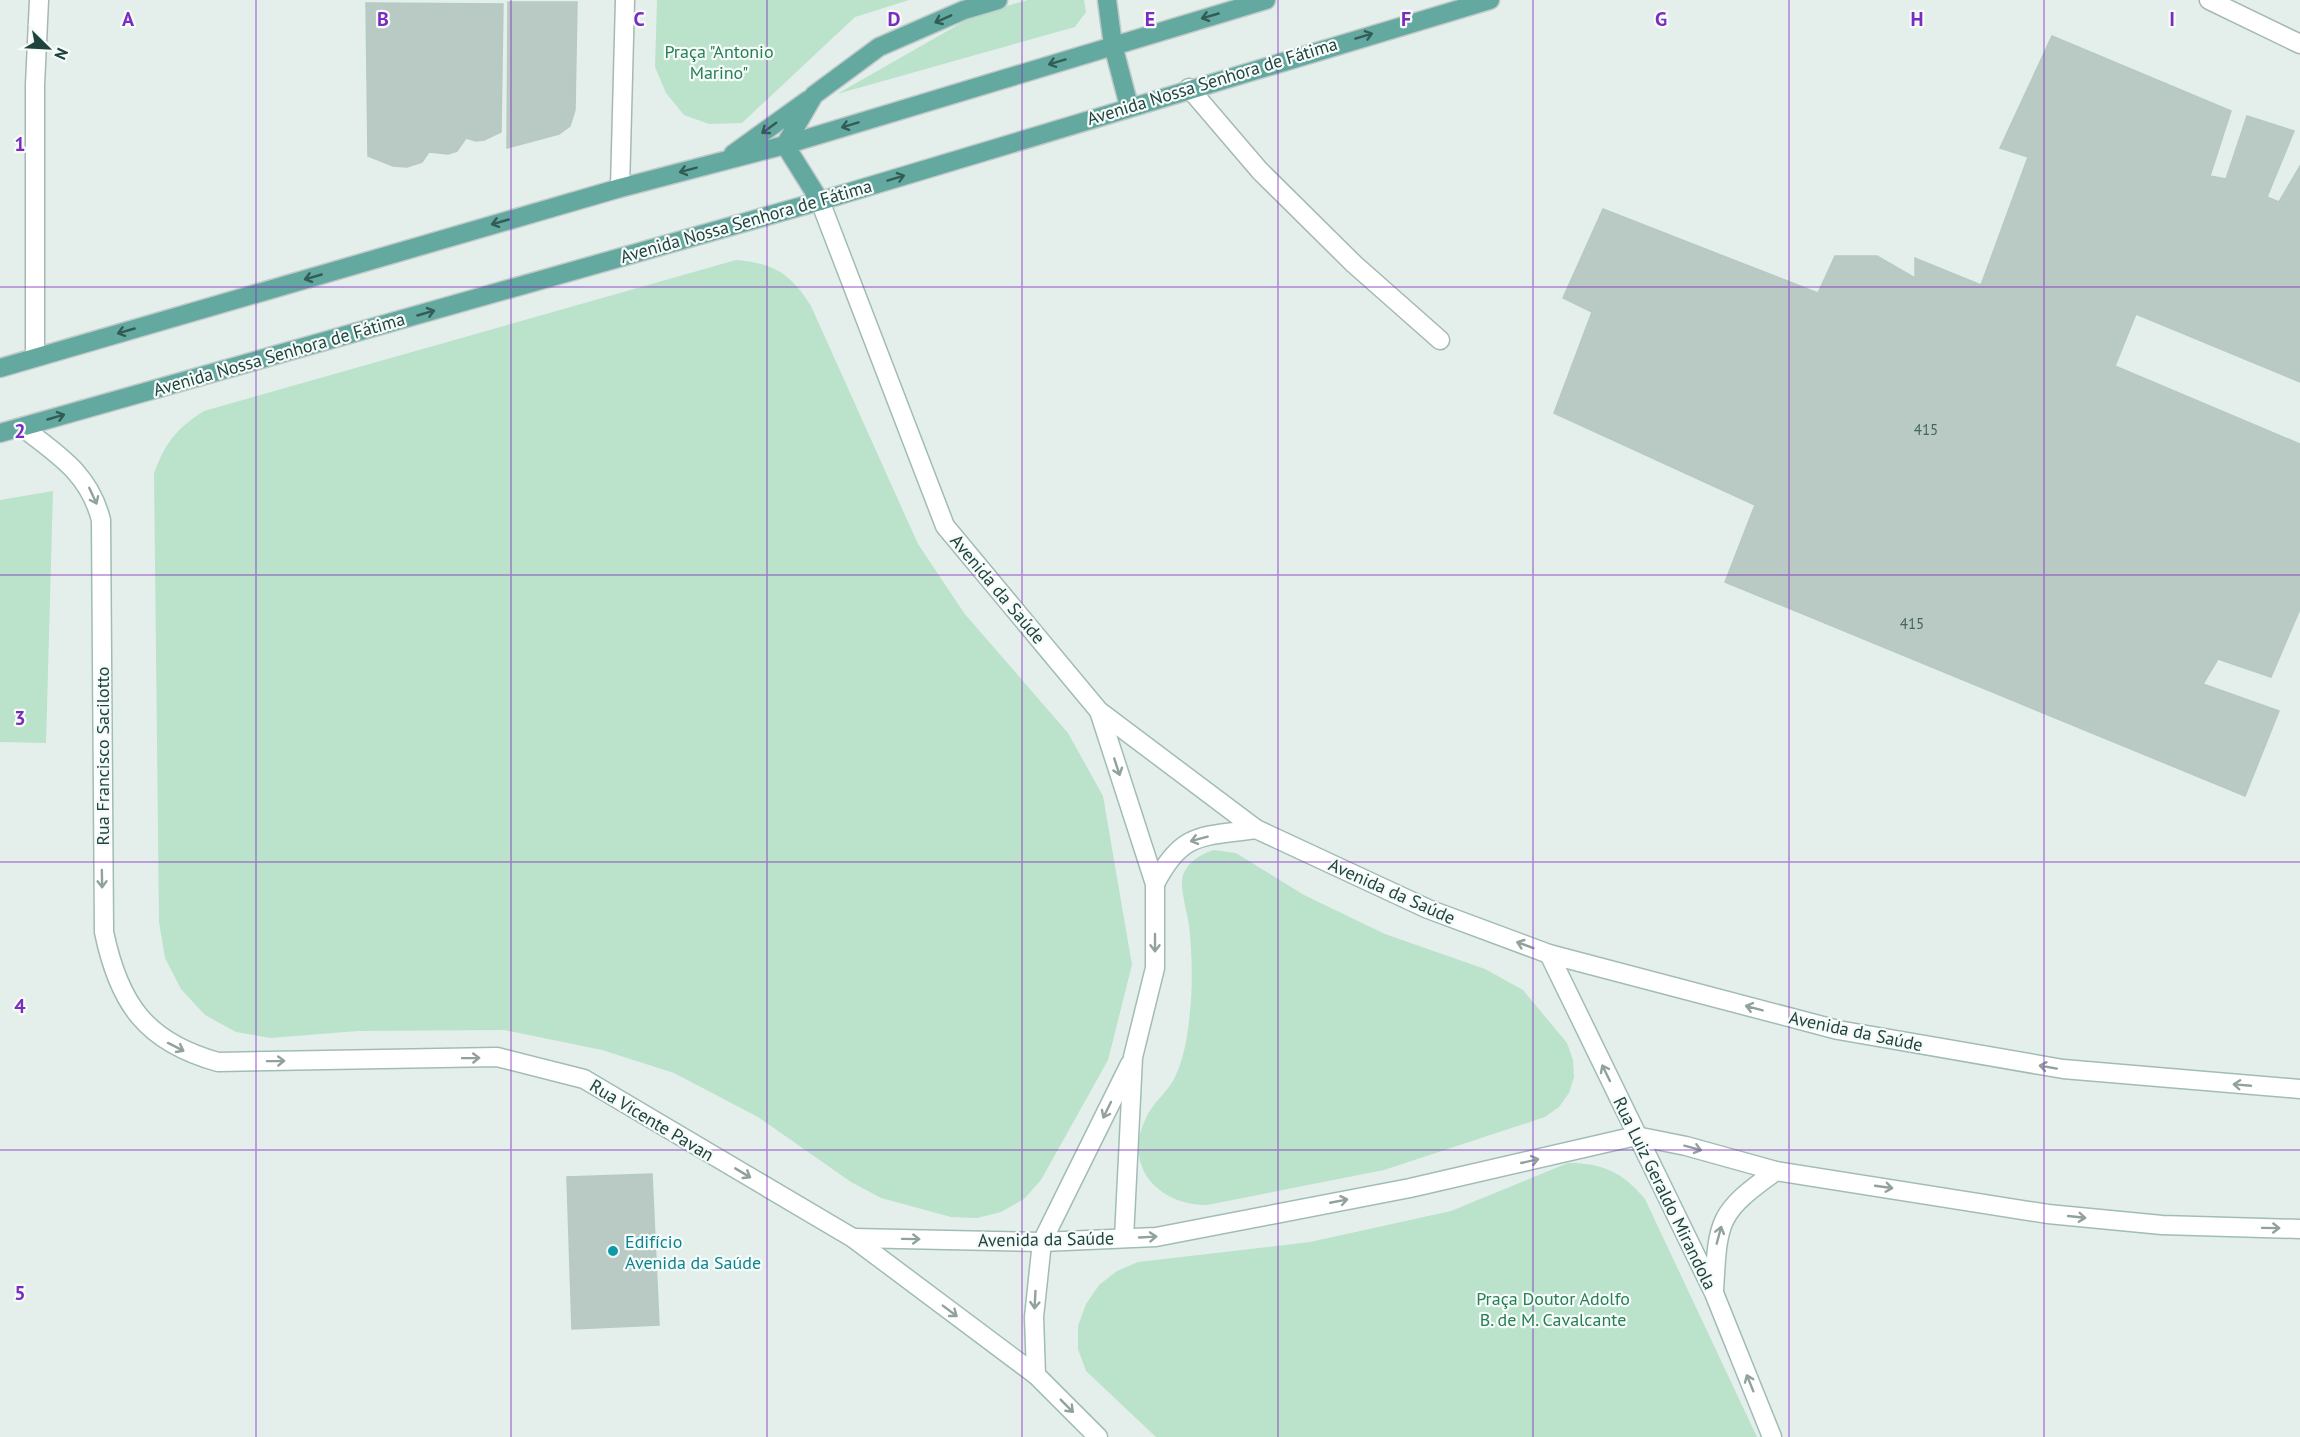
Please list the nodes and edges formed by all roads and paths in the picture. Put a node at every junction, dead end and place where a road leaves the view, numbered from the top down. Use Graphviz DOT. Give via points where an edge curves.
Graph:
graph roads {
  1 [pos="39,0"];
  2 [pos="626,0"];
  3 [pos="998,0"];
  4 [pos="1107,0"];
  5 [pos="1266,0"];
  6 [pos="1490,0"];
  7 [pos="2209,0"];
  8 [pos="2300,44"];
  9 [pos="1113,45"];
  10 [pos="1189,88"];
  11 [pos="814,95"];
  12 [pos="1129,106"];
  13 [pos="786,145"];
  14 [pos="724,160"];
  15 [pos="620,188"];
  16 [pos="820,201"];
  17 [pos="1440,340"];
  18 [pos="35,357"];
  19 [pos="0,368"];
  20 [pos="22,427"];
  21 [pos="0,433"];
  22 [pos="1099,711"];
  23 [pos="1256,829"];
  24 [pos="1155,884"];
  25 [pos="1549,954"];
  26 [pos="1133,1058"];
  27 [pos="218,1062"];
  28 [pos="2300,1089"];
  29 [pos="1636,1136"];
  30 [pos="1776,1171"];
  31 [pos="2300,1228"];
  32 [pos="853,1238"];
  33 [pos="1124,1238"];
  34 [pos="1042,1242"];
  35 [pos="1714,1293"];
  36 [pos="1036,1374"];
  37 [pos="1098,1437"];
  38 [pos="1772,1437"];
  1 -- 18 [label="main road" via="35,86"];
  2 -- 15 [label="main road"];
  3 -- 11 [label="main road, one-way" via="964,10 879,47"];
  4 -- 9 [label="main road"];
  5 -- 9 [label="main road, one-way"];
  10 -- 6 [label="main road, Avenida Nossa Senhora de Fátima, one-way"];
  7 -- 8 [label="main road"];
  9 -- 12 [label="main road"];
  9 -- 13 [label="main road, one-way"];
  10 -- 12 [label="main road, Avenida Nossa Senhora de Fátima"];
  10 -- 17 [label="main road" via="1260,171 1354,264"];
  11 -- 13 [label="main road"];
  11 -- 14 [label="main road, one-way"];
  16 -- 12 [label="main road, Avenida Nossa Senhora de Fátima, one-way"];
  13 -- 14 [label="main road"];
  13 -- 16 [label="main road"];
  14 -- 15 [label="main road, one-way"];
  15 -- 18 [label="main road, one-way"];
  20 -- 16 [label="main road, Avenida Nossa Senhora de Fátima, one-way"];
  16 -- 22 [label="main road, Avenida da Saúde" via="945,526"];
  18 -- 19 [label="main road"];
  20 -- 21 [label="main road, Avenida Nossa Senhora de Fátima"];
  20 -- 27 [label="main road, Rua Francisco Sacilotto, one-way" via="84,480 101,520 101,882 110,960 118,983 144,1024 164,1041"];
  22 -- 23 [label="main road, Avenida da Saúde"];
  22 -- 24 [label="main road, one-way"];
  23 -- 24 [label="main road, one-way" via="1185,843 1171,856"];
  25 -- 23 [label="main road, Avenida da Saúde, one-way" via="1428,909"];
  24 -- 26 [label="main road, one-way" via="1155,968"];
  28 -- 25 [label="main road, Avenida da Saúde, one-way" via="2063,1070 1838,1030"];
  29 -- 25 [label="main road, Rua Luiz Geraldo Mirandola, one-way"];
  26 -- 33 [label="main road"];
  26 -- 34 [label="main road, one-way"];
  27 -- 32 [label="main road, Rua Vicente Pavan, one-way" via="497,1057 584,1079"];
  29 -- 30 [label="main road, Avenida da Saúde, one-way"];
  33 -- 29 [label="main road, Avenida da Saúde, one-way" via="1156,1237 1410,1188"];
  29 -- 35 [label="main road, Rua Luiz Geraldo Mirandola"];
  30 -- 31 [label="main road, Avenida da Saúde, one-way" via="2048,1214 2162,1226"];
  35 -- 30 [label="main road, one-way" via="1717,1235 1729,1210"];
  32 -- 34 [label="main road, Avenida da Saúde, one-way"];
  32 -- 36 [label="main road, Rua Vicente Pavan, one-way"];
  33 -- 34 [label="main road, Avenida da Saúde"];
  34 -- 36 [label="main road, one-way" via="1034,1307"];
  38 -- 35 [label="main road, Rua Luiz Geraldo Mirandola, one-way"];
  36 -- 37 [label="main road, one-way"];
}
